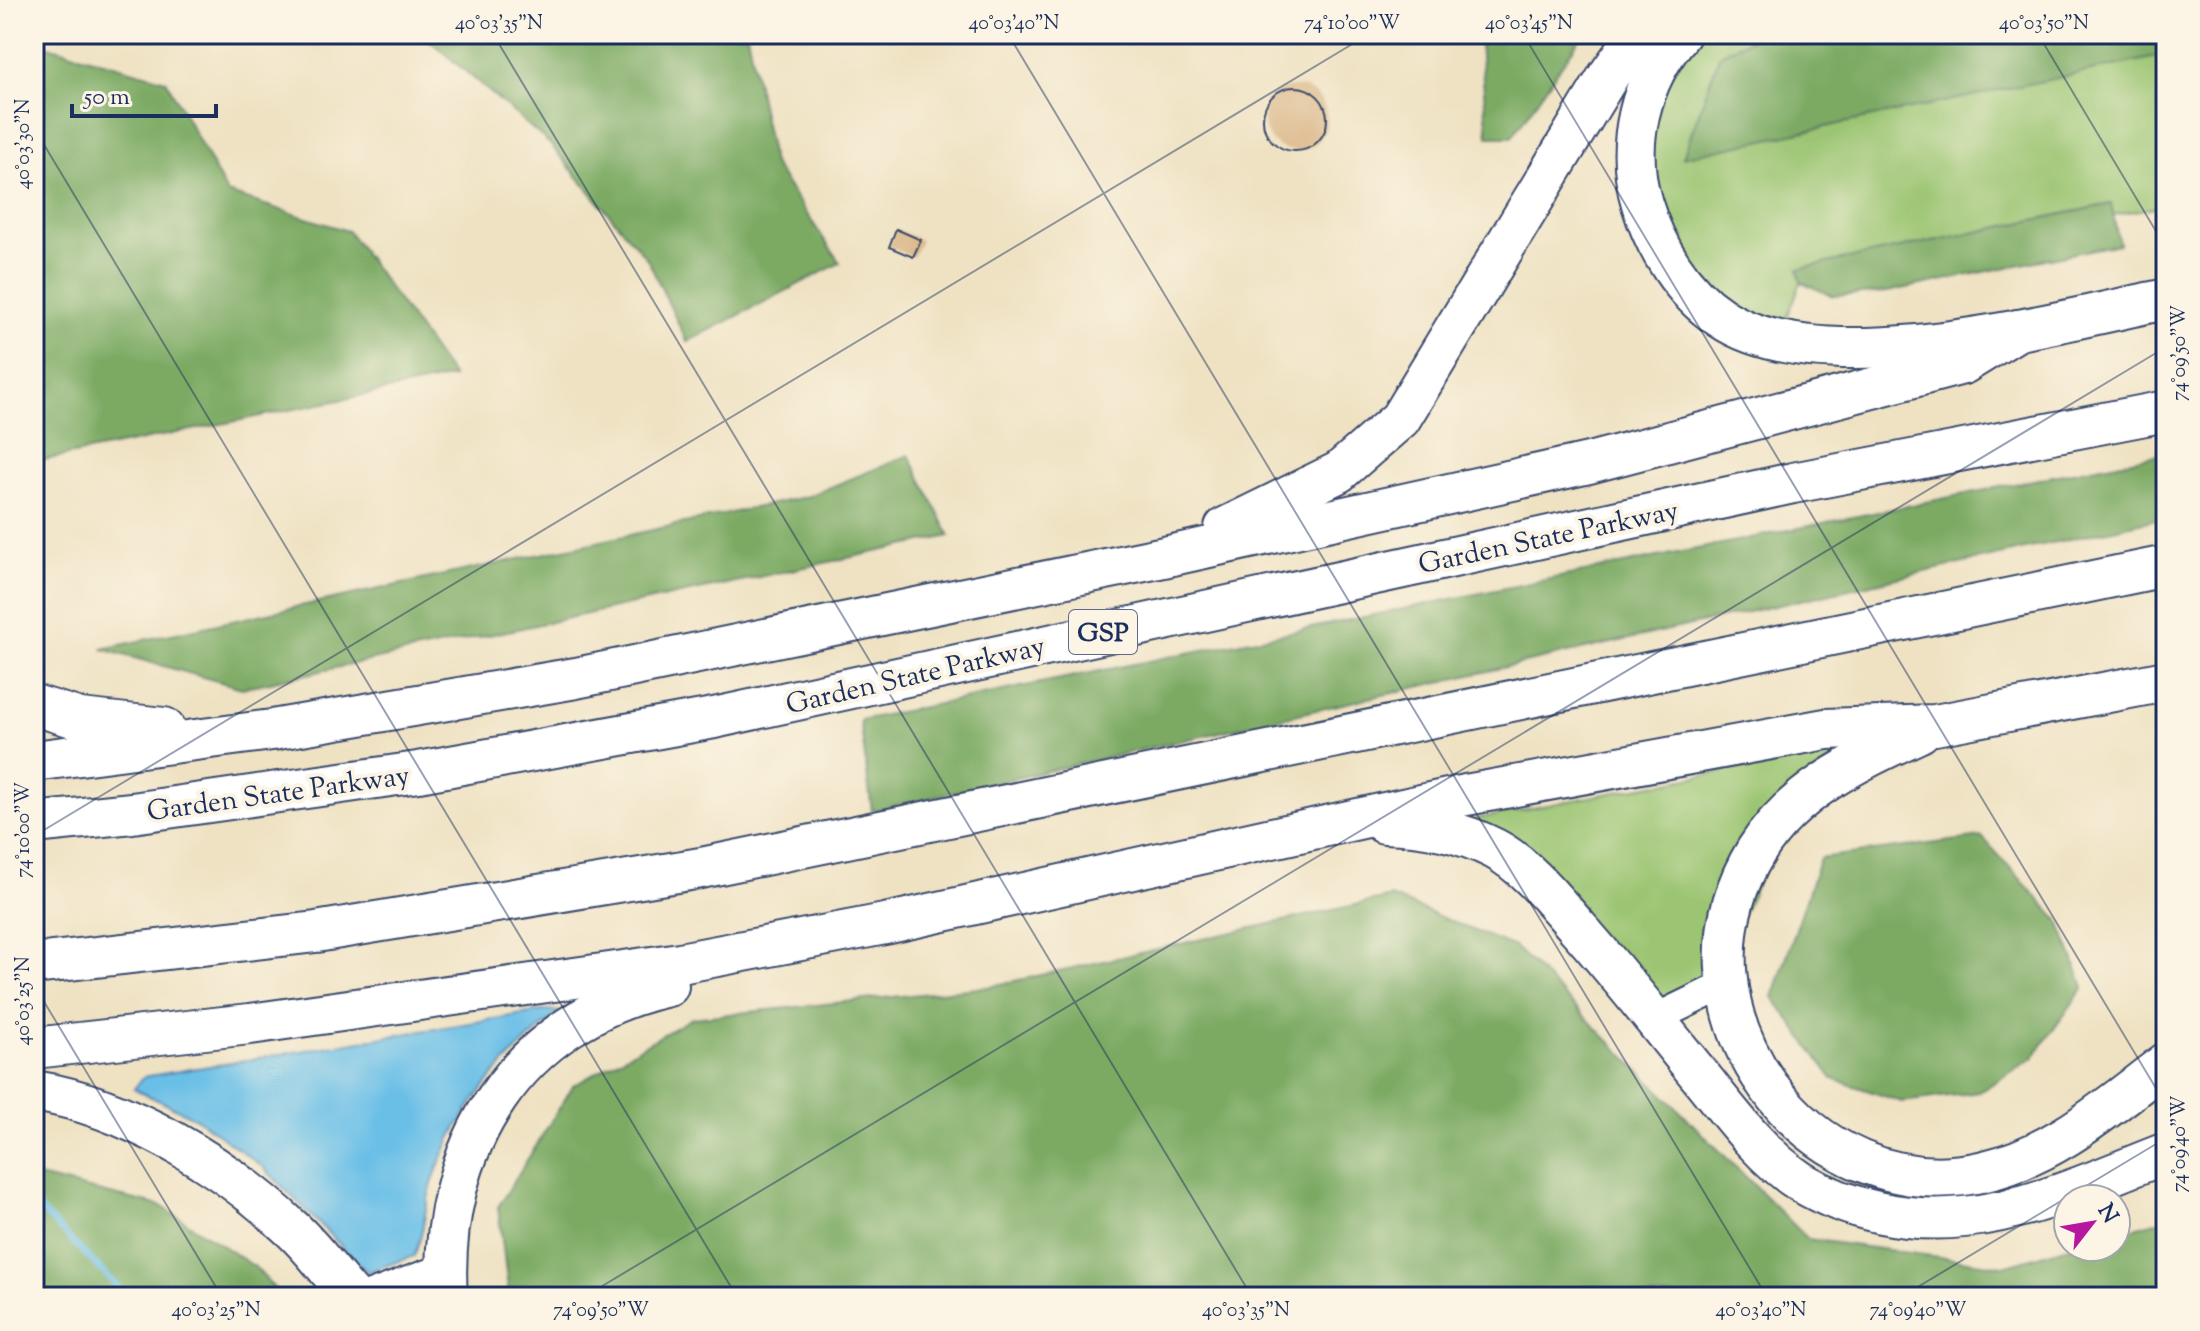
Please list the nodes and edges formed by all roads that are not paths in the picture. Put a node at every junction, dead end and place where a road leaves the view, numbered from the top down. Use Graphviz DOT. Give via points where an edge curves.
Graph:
graph roads {
  1 [pos="1638,34"];
  2 [pos="1680,34"];
  3 [pos="2166,299"];
  4 [pos="2018,330"];
  5 [pos="2166,411"];
  6 [pos="1164,557"];
  7 [pos="2166,566"];
  8 [pos="2166,681"];
  9 [pos="34,705"];
  10 [pos="1935,725"];
  11 [pos="272,730"];
  12 [pos="34,761"];
  13 [pos="1344,822"];
  14 [pos="34,823"];
  15 [pos="885,924"];
  16 [pos="34,964"];
  17 [pos="1726,984"];
  18 [pos="1654,1019"];
  19 [pos="34,1048"];
  20 [pos="2166,1063"];
  21 [pos="34,1091"];
  22 [pos="2166,1153"];
  23 [pos="445,1283"];
  24 [pos="352,1297"];
  25 [pos="365,1297"];
  1 -- 6 [label="highway" via="1400,419 1339,472"];
  2 -- 4 [label="highway" via="1638,114 1634,158 1652,233 1671,266 1705,306 1745,330 1814,346 1868,349"];
  3 -- 4 [label="highway"];
  4 -- 6 [label="highway" via="1948,368 1589,463"];
  5 -- 14 [label="highway, Garden State Parkway / GSP" via="1793,483 714,718 418,772"];
  6 -- 11 [label="highway" via="576,678"];
  7 -- 16 [label="highway" via="701,868 316,932"];
  8 -- 10 [label="highway"];
  9 -- 11 [label="highway" via="80,719 150,728"];
  10 -- 13 [label="highway" via="1826,729"];
  10 -- 17 [label="highway" via="1817,787 1771,831 1749,864 1734,901 1726,941"];
  11 -- 12 [label="highway"];
  13 -- 15 [label="highway"];
  13 -- 18 [label="highway" via="1410,824 1458,833 1497,850 1553,900"];
  15 -- 19 [label="highway" via="680,963 250,1024"];
  15 -- 23 [label="highway" via="621,998 555,1034 502,1091 477,1135 457,1184"];
  17 -- 18 [label="lane"];
  17 -- 20 [label="highway" via="1747,1052 1788,1113 1838,1150 1901,1173 1950,1175 2013,1163 2067,1136"];
  18 -- 22 [label="highway" via="1776,1160 1800,1181 1867,1210 1909,1218 1979,1215 2065,1192"];
  21 -- 24 [label="highway" via="115,1114 239,1185 294,1229"];
  23 -- 25 [label="lane"];
}
